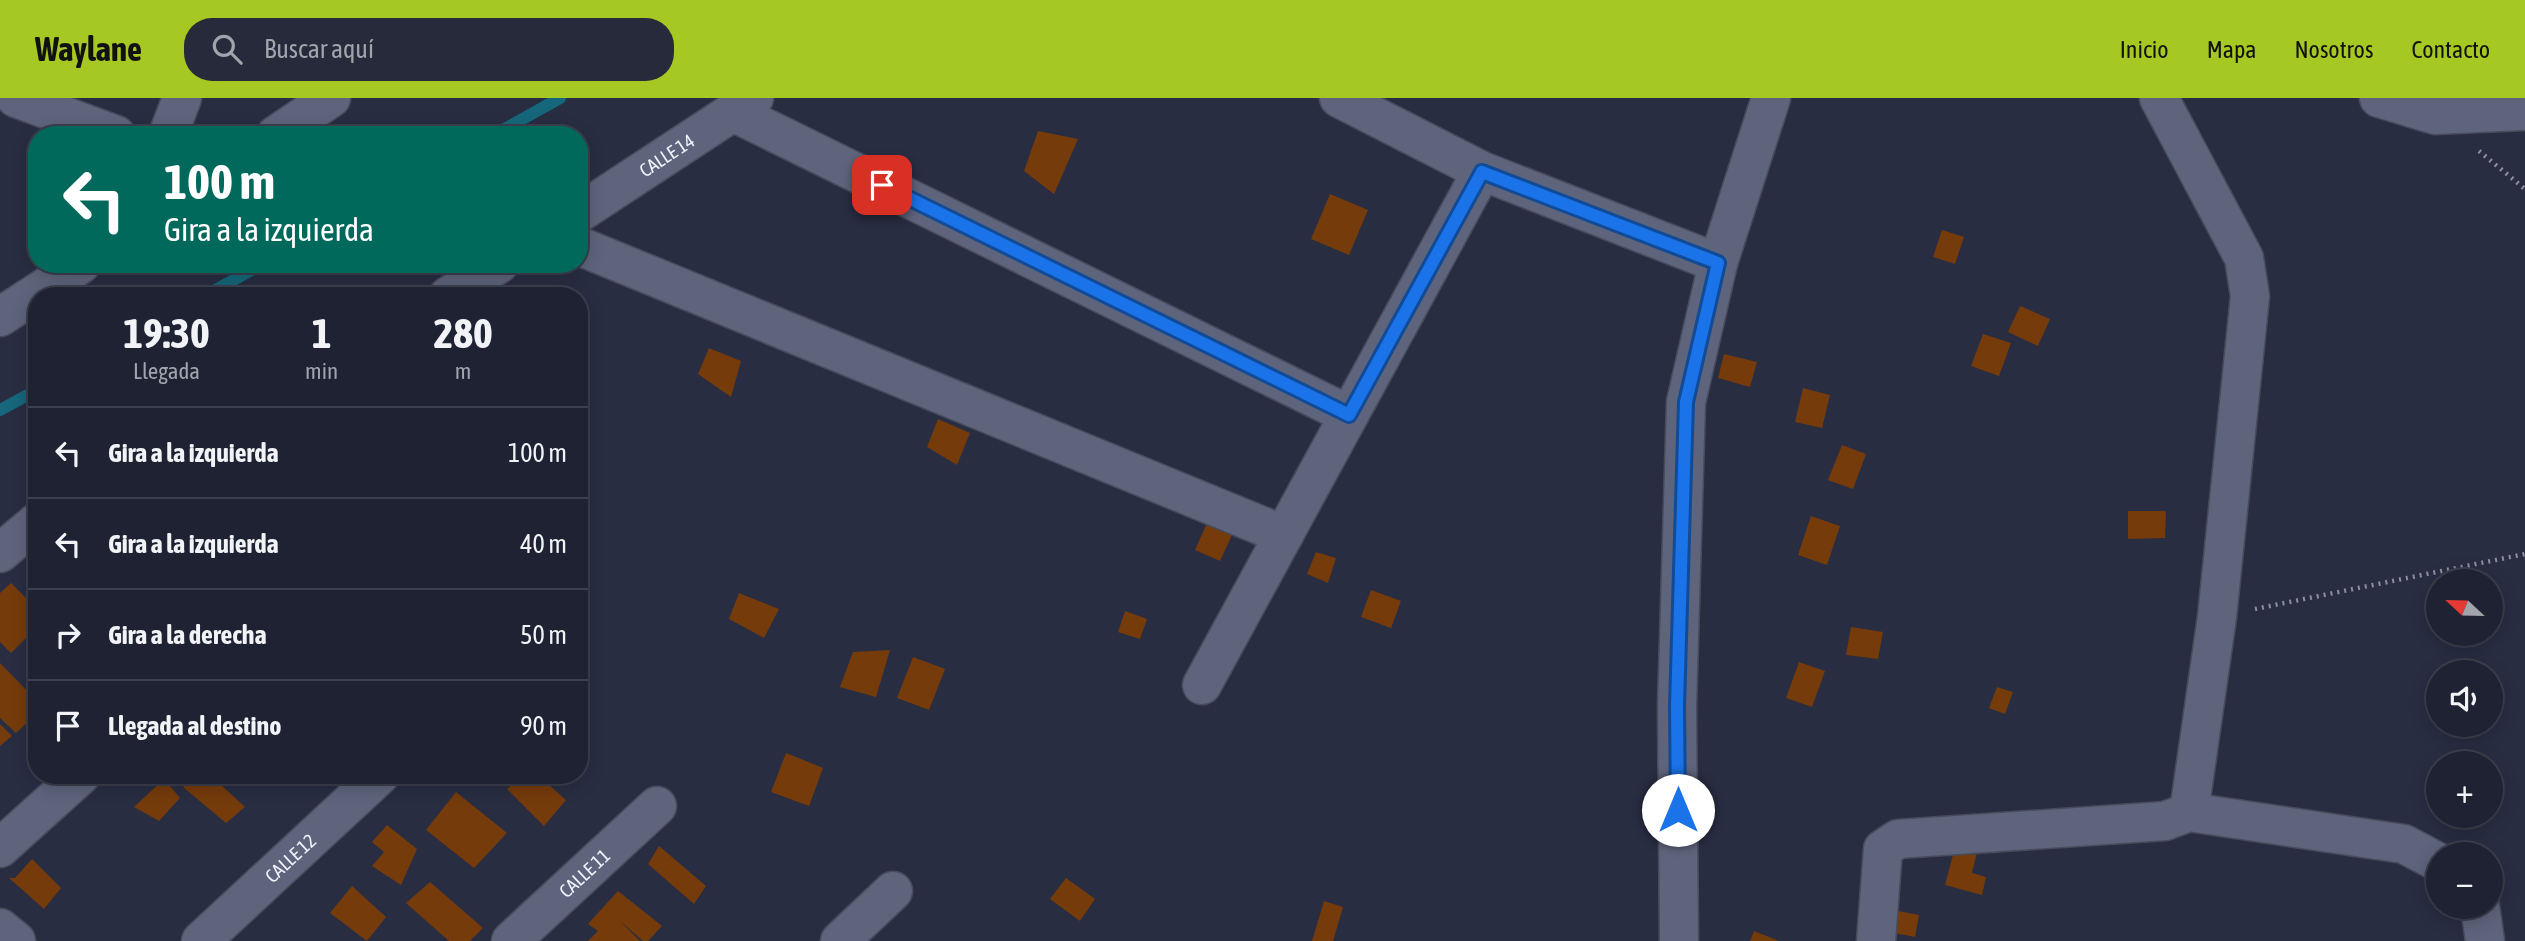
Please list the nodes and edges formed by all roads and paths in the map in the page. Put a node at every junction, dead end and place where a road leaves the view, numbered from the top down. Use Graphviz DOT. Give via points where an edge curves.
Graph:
graph roads {
  1 [pos="16,98"];
  2 [pos="182,98"];
  3 [pos="331,98"];
  4 [pos="1339,98"];
  5 [pos="1771,98"];
  6 [pos="2159,98"];
  7 [pos="2379,98"];
  8 [pos="745,105"];
  9 [pos="2525,111"];
  10 [pos="92,126"];
  11 [pos="171,126"];
  12 [pos="289,126"];
  13 [pos="1482,172"];
  14 [pos="588,207"];
  15 [pos="588,250"];
  16 [pos="1718,263"];
  17 [pos="67,273"];
  18 [pos="485,273"];
  19 [pos="46,287"];
  20 [pos="462,287"];
  21 [pos="28,299"];
  22 [pos="0,317"];
  23 [pos="1349,415"];
  24 [pos="28,530"];
  25 [pos="1284,535"];
  26 [pos="0,553"];
  27 [pos="2525,554"];
  28 [pos="2217,617"];
  29 [pos="1202,685"];
  30 [pos="71,784"];
  31 [pos="370,784"];
  32 [pos="657,806"];
  33 [pos="2189,812"];
  34 [pos="0,848"];
  35 [pos="2426,856"];
  36 [pos="893,891"];
  37 [pos="2482,919"];
  38 [pos="0,928"];
  39 [pos="16,941"];
  40 [pos="201,941"];
  41 [pos="511,941"];
  42 [pos="840,941"];
  43 [pos="1679,941"];
  44 [pos="1876,941"];
  45 [pos="2485,941"];
  1 -- 10 [label="street"];
  2 -- 11 [label="street"];
  3 -- 12 [label="street"];
  4 -- 13 [label="street"];
  5 -- 16 [label="street"];
  6 -- 28 [label="street" via="2244,258 2250,296"];
  7 -- 9 [label="street" via="2435,115"];
  8 -- 14 [label="street, CALLE 14"];
  8 -- 23 [label="street"];
  13 -- 16 [label="street"];
  13 -- 23 [label="street"];
  15 -- 25 [label="street"];
  16 -- 43 [label="street" via="1686,402 1677,706"];
  17 -- 19 [label="street"];
  18 -- 20 [label="street"];
  21 -- 22 [label="street"];
  23 -- 25 [label="street"];
  24 -- 26 [label="street"];
  25 -- 29 [label="street"];
  27 -- 28 [label="path"];
  28 -- 33 [label="street"];
  30 -- 34 [label="street"];
  31 -- 40 [label="street, CALLE 12"];
  32 -- 41 [label="street, CALLE 11"];
  33 -- 35 [label="street" via="2404,844"];
  33 -- 44 [label="street" via="2165,821 1898,839 1883,849"];
  36 -- 42 [label="street"];
  37 -- 45 [label="street"];
  38 -- 39 [label="street"];
}
